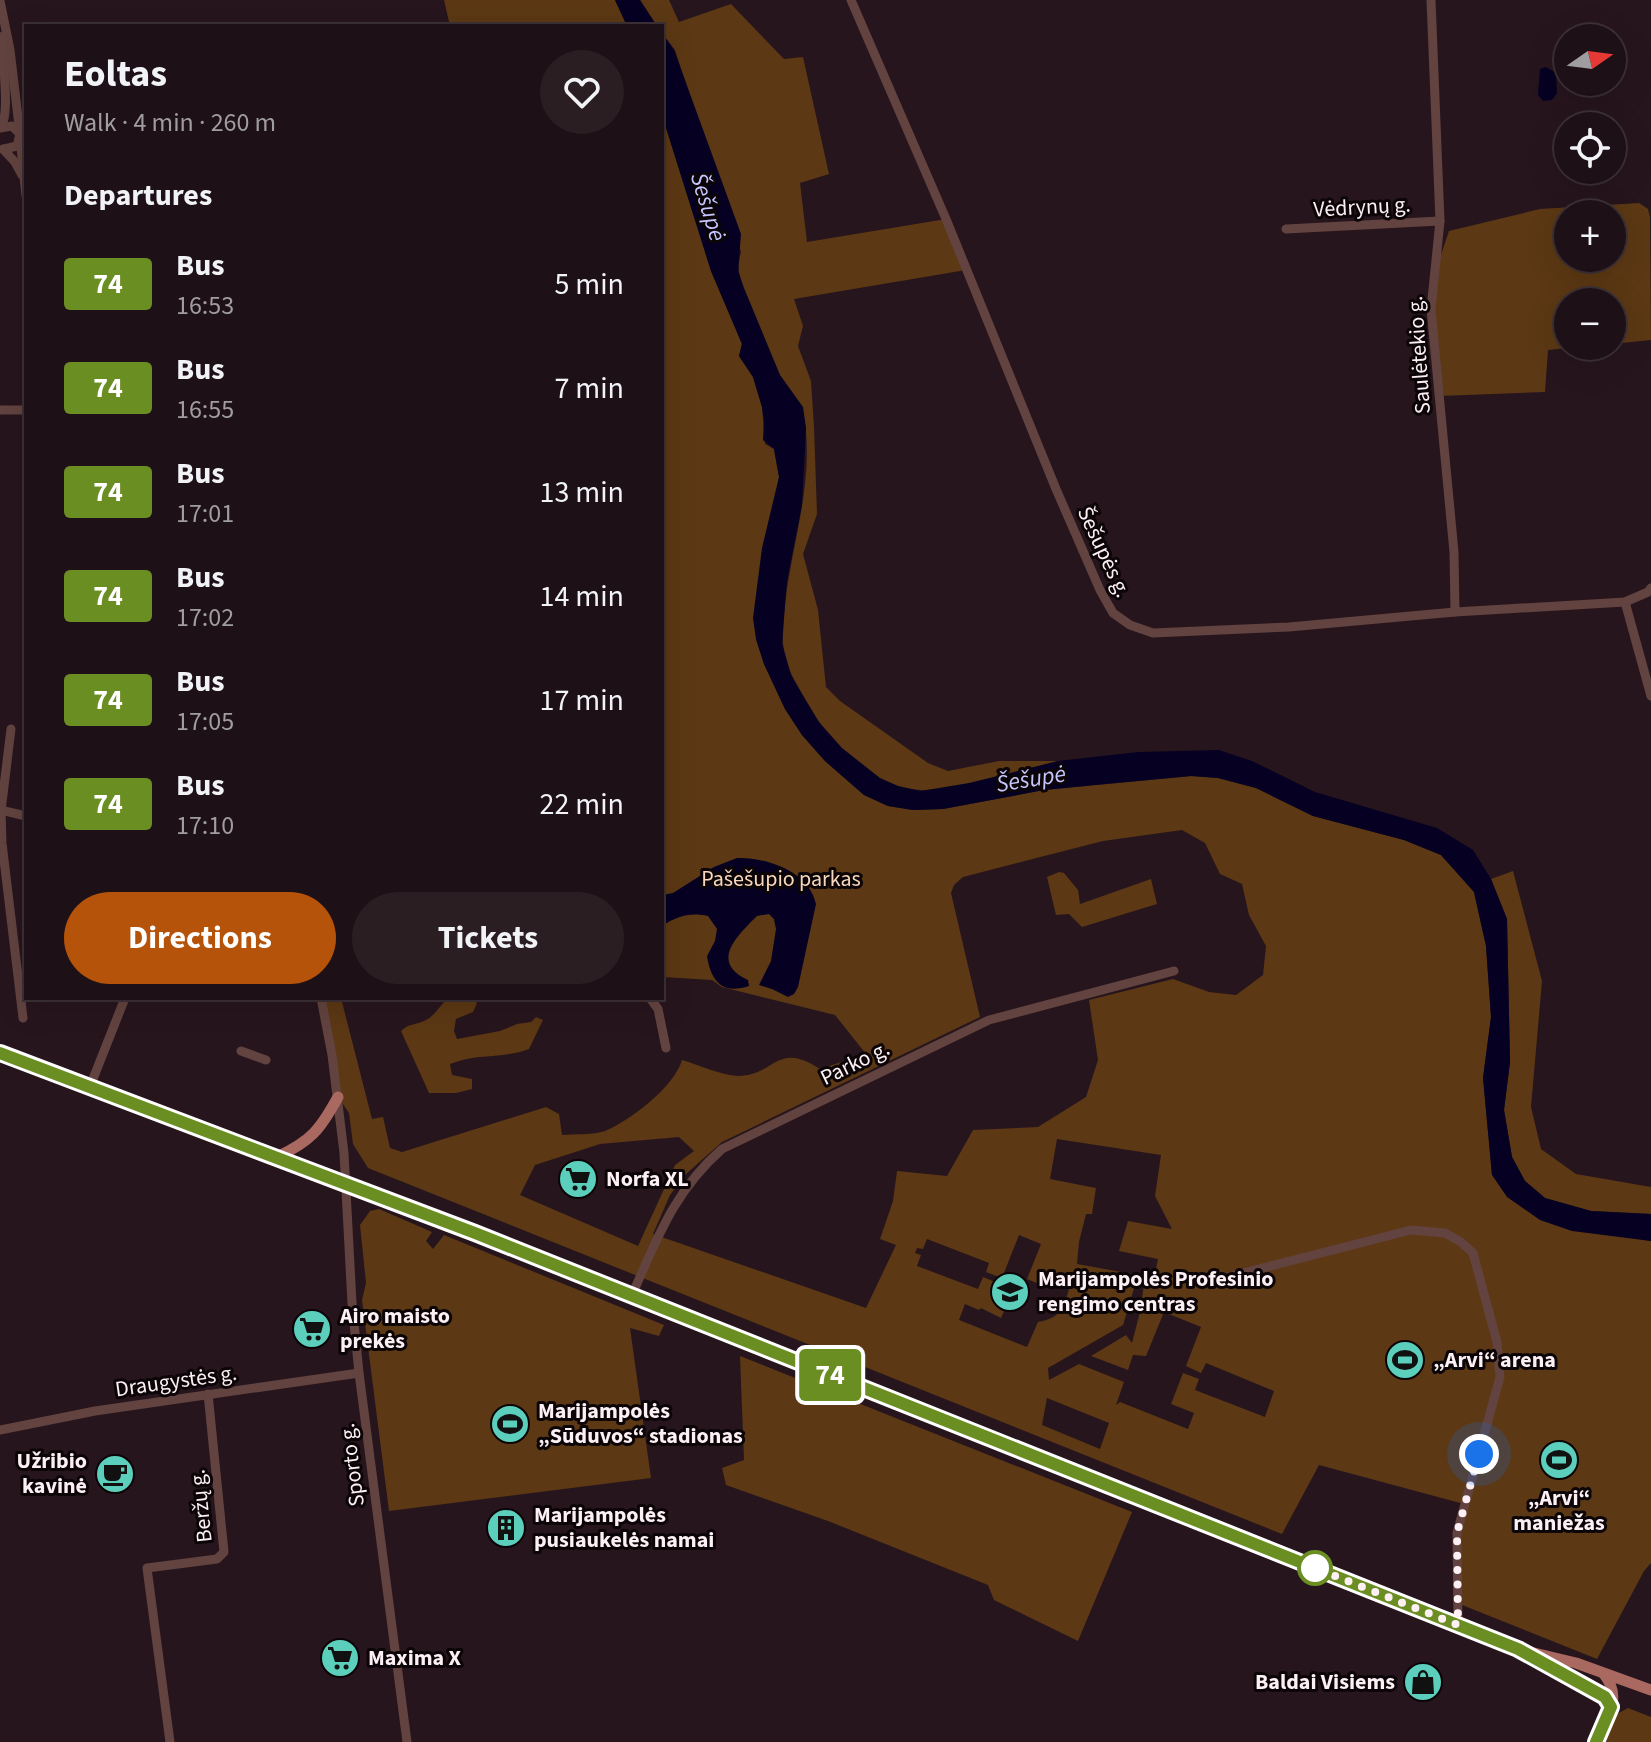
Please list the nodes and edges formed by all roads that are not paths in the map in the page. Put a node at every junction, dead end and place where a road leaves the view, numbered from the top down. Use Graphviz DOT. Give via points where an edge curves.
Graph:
graph roads {
  1 [pos="851,0"];
  2 [pos="1431,0"];
  3 [pos="0,1"];
  4 [pos="4,28"];
  5 [pos="1,128"];
  6 [pos="20,136"];
  7 [pos="2,148"];
  8 [pos="24,160"];
  9 [pos="24,179"];
  10 [pos="1440,221"];
  11 [pos="1286,229"];
  12 [pos="0,410"];
  13 [pos="24,410"];
  14 [pos="1651,588"];
  15 [pos="1625,602"];
  16 [pos="1455,612"];
  17 [pos="1651,696"];
  18 [pos="11,729"];
  19 [pos="1,810"];
  20 [pos="24,816"];
  21 [pos="1174,971"];
  22 [pos="124,1000"];
  23 [pos="321,1000"];
  24 [pos="651,1000"];
  25 [pos="23,1018"];
  26 [pos="666,1048"];
  27 [pos="241,1051"];
  28 [pos="0,1053"];
  29 [pos="266,1060"];
  30 [pos="89,1089"];
  31 [pos="338,1097"];
  32 [pos="277,1157"];
  33 [pos="346,1183"];
  34 [pos="1212,1281"];
  35 [pos="632,1295"];
  36 [pos="359,1373"];
  37 [pos="208,1394"];
  38 [pos="0,1430"];
  39 [pos="1458,1625"];
  40 [pos="1518,1649"];
  41 [pos="1604,1674"];
  42 [pos="1651,1690"];
  43 [pos="1611,1707"];
  44 [pos="170,1742"];
  45 [pos="407,1742"];
  46 [pos="1596,1742"];
  1 -- 16 [label="street, Šešupės g." via="1113,613 1153,633"];
  2 -- 10 [label="street, Saulėtekio g."];
  3 -- 4 [label="street"];
  4 -- 5 [label="street" via="6,114"];
  4 -- 6 [label="street"];
  5 -- 6 [label="street" via="12,126"];
  6 -- 7 [label="street" via="17,146"];
  6 -- 8 [label="street"];
  7 -- 9 [label="street"];
  10 -- 11 [label="street, Vėdrynų g."];
  10 -- 16 [label="street, Saulėtekio g." via="1431,309"];
  12 -- 13 [label="street"];
  14 -- 15 [label="street, Šešupės g."];
  15 -- 16 [label="street, Šešupės g."];
  15 -- 17 [label="street"];
  18 -- 19 [label="street"];
  19 -- 20 [label="street"];
  19 -- 25 [label="street"];
  21 -- 35 [label="street, Parko g." via="989,1020 722,1149 673,1206"];
  22 -- 30 [label="street"];
  23 -- 31 [label="street, Sporto g."];
  24 -- 26 [label="street"];
  27 -- 29 [label="street"];
  28 -- 30 [label="main road"];
  30 -- 32 [label="main road"];
  31 -- 32 [label="main road" via="302,1145"];
  31 -- 33 [label="street, Sporto g."];
  32 -- 33 [label="main road"];
  33 -- 35 [label="main road"];
  33 -- 36 [label="street, Sporto g."];
  34 -- 39 [label="street" via="1411,1230 1445,1233 1473,1253 1497,1342 1500,1377 1457,1533"];
  35 -- 39 [label="main road"];
  36 -- 37 [label="street, Draugystės g."];
  36 -- 45 [label="street, Sporto g."];
  37 -- 38 [label="street, Draugystės g."];
  37 -- 44 [label="street, Beržų g." via="224,1552 217,1559 147,1568"];
  39 -- 40 [label="main road"];
  40 -- 41 [label="main road"];
  40 -- 43 [label="main road" via="1597,1691"];
  41 -- 42 [label="main road"];
  41 -- 43 [label="main road" via="1615,1694"];
  43 -- 46 [label="main road"];
}
